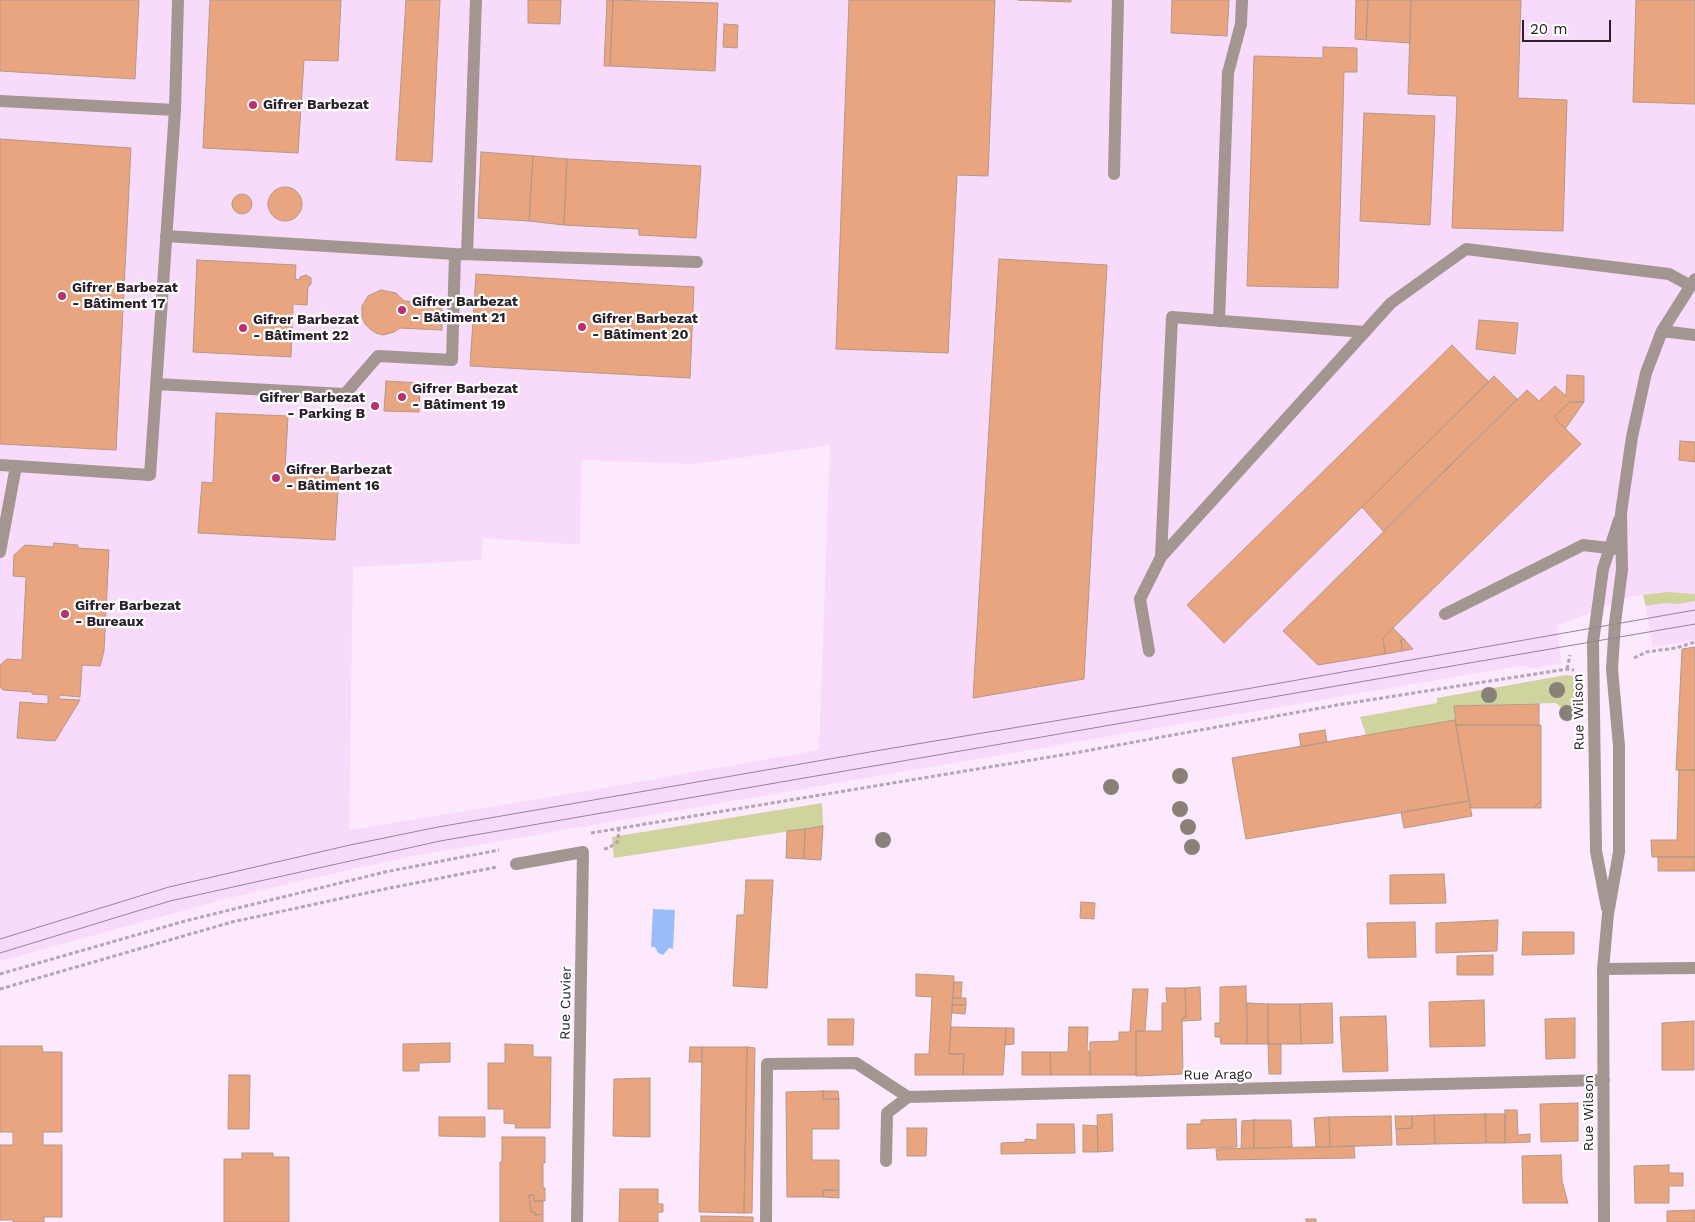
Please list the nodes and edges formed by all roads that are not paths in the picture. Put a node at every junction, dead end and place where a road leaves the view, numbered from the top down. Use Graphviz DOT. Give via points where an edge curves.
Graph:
graph roads {
  1 [pos="178,0"];
  2 [pos="476,0"];
  3 [pos="1118,0"];
  4 [pos="1242,0"];
  5 [pos="0,101"];
  6 [pos="175,110"];
  7 [pos="1114,174"];
  8 [pos="166,236"];
  9 [pos="461,254"];
  10 [pos="697,262"];
  11 [pos="1693,283"];
  12 [pos="1218,321"];
  13 [pos="1662,331"];
  14 [pos="1365,332"];
  15 [pos="1695,335"];
  16 [pos="156,384"];
  17 [pos="0,466"];
  18 [pos="16,466"];
  19 [pos="1622,512"];
  20 [pos="1608,548"];
  21 [pos="1622,550"];
  22 [pos="0,552"];
  23 [pos="1161,557"];
  24 [pos="1446,614"];
  25 [pos="1149,651"];
  26 [pos="516,864"];
  27 [pos="1608,914"];
  28 [pos="1695,968"];
  29 [pos="1603,969"];
  30 [pos="1604,1080"];
  31 [pos="908,1097"];
  32 [pos="886,1161"];
  33 [pos="577,1222"];
  34 [pos="766,1222"];
  35 [pos="1604,1222"];
  1 -- 6 [label="street"];
  2 -- 9 [label="street"];
  3 -- 7 [label="street"];
  4 -- 12 [label="street" via="1241,24 1228,73"];
  5 -- 6 [label="street"];
  6 -- 8 [label="street"];
  8 -- 9 [label="street"];
  8 -- 16 [label="street"];
  9 -- 10 [label="street"];
  9 -- 16 [label="street" via="452,360 378,356 345,394"];
  11 -- 13 [label="street, Rue Wilson"];
  11 -- 14 [label="street" via="1669,274 1466,249 1392,302"];
  12 -- 14 [label="street"];
  12 -- 23 [label="street" via="1172,317"];
  13 -- 15 [label="street"];
  13 -- 19 [label="street, Rue Wilson" via="1646,373 1636,418"];
  14 -- 23 [label="street"];
  16 -- 18 [label="street" via="150,475"];
  17 -- 18 [label="street"];
  18 -- 22 [label="street"];
  19 -- 20 [label="street, Rue Wilson"];
  19 -- 21 [label="street, Rue Wilson"];
  20 -- 21 [label="street"];
  20 -- 24 [label="street" via="1584,545"];
  20 -- 27 [label="street, Rue Wilson" via="1593,642 1596,852"];
  21 -- 27 [label="street, Rue Wilson" via="1612,669 1618,746 1619,852"];
  23 -- 25 [label="street" via="1140,599"];
  26 -- 33 [label="street, Rue Cuvier" via="583,852"];
  27 -- 29 [label="street, Rue Wilson"];
  28 -- 29 [label="street"];
  29 -- 30 [label="street, Rue Wilson"];
  30 -- 31 [label="street, Rue Arago"];
  30 -- 35 [label="street, Rue Wilson"];
  31 -- 32 [label="street" via="887,1112"];
  31 -- 34 [label="street" via="856,1063 767,1064"];
}
